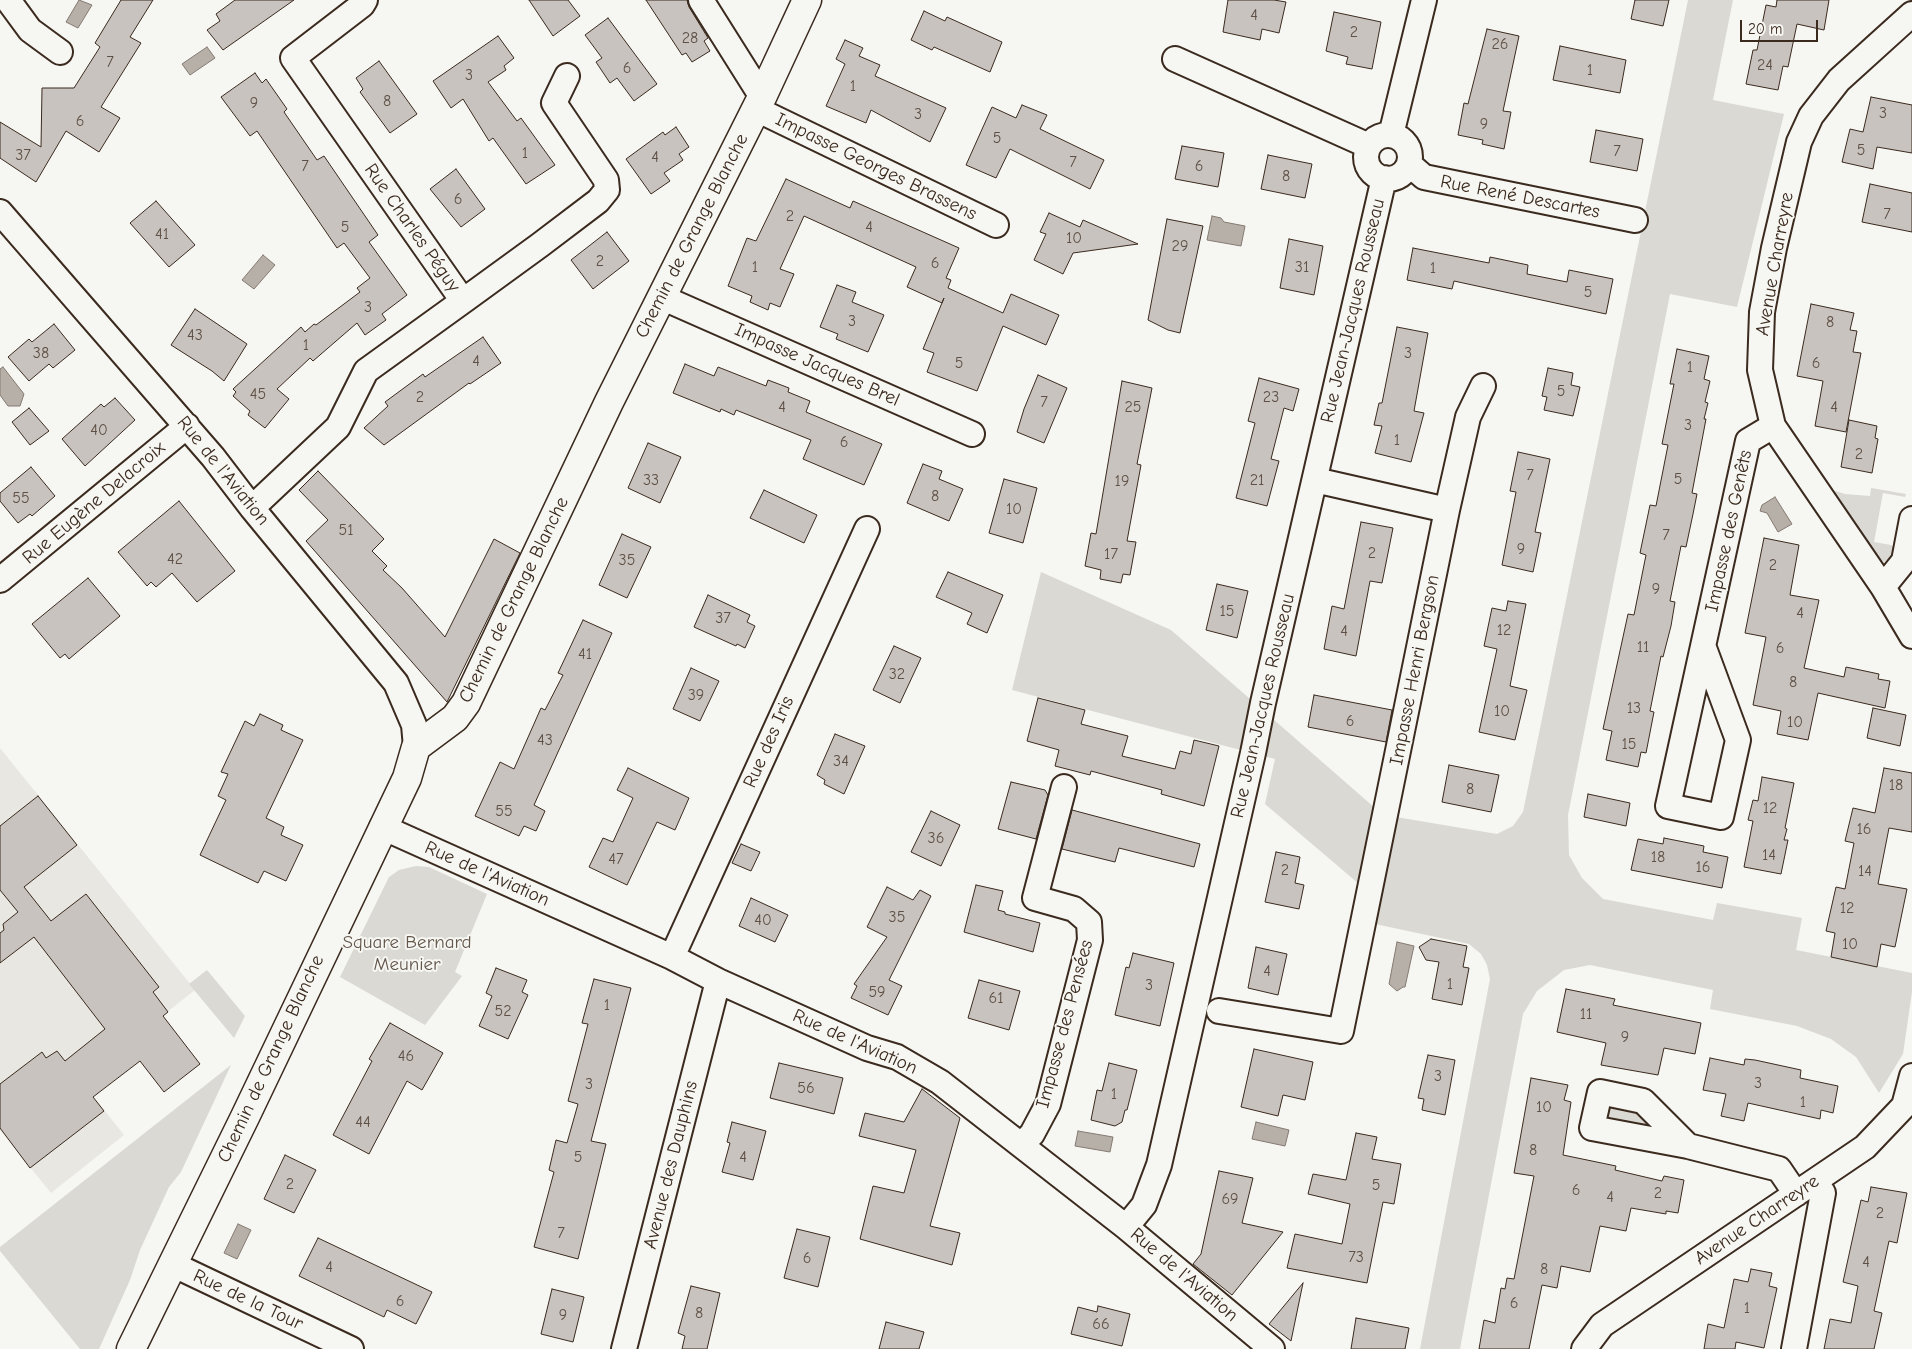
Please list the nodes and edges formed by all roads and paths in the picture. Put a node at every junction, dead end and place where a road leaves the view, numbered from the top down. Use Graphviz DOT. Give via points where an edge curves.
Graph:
graph roads {
  1 [pos="365,0"];
  2 [pos="701,0"];
  3 [pos="808,0"];
  4 [pos="1424,0"];
  5 [pos="12,2"];
  6 [pos="1912,14"];
  7 [pos="60,52"];
  8 [pos="1175,59"];
  9 [pos="567,76"];
  10 [pos="758,103"];
  11 [pos="1391,134"];
  12 [pos="1369,146"];
  13 [pos="1409,164"];
  14 [pos="1384,178"];
  15 [pos="0,212"];
  16 [pos="1635,220"];
  17 [pos="996,225"];
  18 [pos="661,297"];
  19 [pos="463,300"];
  20 [pos="1483,386"];
  21 [pos="187,426"];
  22 [pos="1773,426"];
  23 [pos="972,434"];
  24 [pos="1315,480"];
  25 [pos="252,508"];
  26 [pos="1447,510"];
  27 [pos="1912,519"];
  28 [pos="868,529"];
  29 [pos="0,580"];
  30 [pos="1884,587"];
  31 [pos="1912,636"];
  32 [pos="1704,648"];
  33 [pos="416,747"];
  34 [pos="1064,788"];
  35 [pos="382,827"];
  36 [pos="672,957"];
  37 [pos="718,981"];
  38 [pos="1219,1011"];
  39 [pos="1912,1076"];
  40 [pos="1022,1144"];
  41 [pos="1688,1146"];
  42 [pos="1815,1181"];
  43 [pos="1796,1194"];
  44 [pos="1126,1227"];
  45 [pos="172,1264"];
  46 [pos="130,1349"];
  47 [pos="351,1349"];
  48 [pos="624,1349"];
  49 [pos="1272,1349"];
  50 [pos="1584,1349"];
  51 [pos="1794,1349"];
  1 -- 19 [label="street, Rue Charles Péguy" via="293,58"];
  2 -- 10 [label="street"];
  3 -- 10 [label="street, Chemin de Grange Blanche"];
  4 -- 11 [label="street"];
  5 -- 7 [label="street" via="30,30"];
  6 -- 22 [label="street, Avenue Charreyre" via="1839,80 1812,116 1799,142 1762,312 1760,370"];
  8 -- 12 [label="street"];
  9 -- 19 [label="street" via="554,103 606,180 607,190 598,201"];
  10 -- 17 [label="street, Impasse Georges Brassens"];
  10 -- 18 [label="street, Chemin de Grange Blanche"];
  11 -- 12 [label="street" via="1378,137"];
  11 -- 13 [label="street" via="1407,145"];
  12 -- 14 [label="street" via="1368,166 1377,176"];
  13 -- 14 [label="street" via="1397,177"];
  13 -- 16 [label="street, Rue René Descartes" via="1424,177"];
  14 -- 24 [label="street, Rue Jean-Jacques Rousseau"];
  15 -- 21 [label="street, Rue de l'Aviation"];
  18 -- 23 [label="street, Impasse Jacques Brel"];
  18 -- 33 [label="street, Chemin de Grange Blanche" via="466,703 455,718"];
  19 -- 25 [label="street, Rue Charles Péguy" via="366,371 338,427"];
  20 -- 26 [label="street, Impasse Henri Bergson" via="1468,417"];
  21 -- 25 [label="street, Rue de l'Aviation"];
  21 -- 29 [label="street, Rue Eugène Delacroix"];
  22 -- 30 [label="street, Avenue Charreyre"];
  22 -- 32 [label="street, Impasse des Genêts" via="1748,441"];
  24 -- 26 [label="street"];
  24 -- 44 [label="street, Rue Jean-Jacques Rousseau" via="1159,1165 1144,1205"];
  25 -- 33 [label="street, Rue de l'Aviation" via="396,683 414,725"];
  26 -- 38 [label="street, Impasse Henri Bergson" via="1341,1031"];
  27 -- 30 [label="street" via="1904,561"];
  28 -- 36 [label="street, Rue des Iris"];
  30 -- 31 [label="street, Avenue Charreyre"];
  32 -- 32 [label="street, Impasse des Genêts" via="1668,806 1721,817 1738,740"];
  33 -- 35 [label="street, Chemin de Grange Blanche" via="407,778"];
  34 -- 40 [label="street, Impasse des Pensées" via="1035,898 1074,908 1089,922 1090,940 1048,1104 1032,1134"];
  35 -- 36 [label="street, Rue de l'Aviation"];
  35 -- 45 [label="street, Chemin de Grange Blanche"];
  36 -- 37 [label="street, Rue de l'Aviation"];
  37 -- 40 [label="street, Rue de l'Aviation" via="867,1048 897,1057 940,1082"];
  37 -- 48 [label="street, Avenue des Dauphins"];
  39 -- 42 [label="street, Avenue Charreyre" via="1904,1106 1865,1147"];
  40 -- 44 [label="street, Rue de l'Aviation"];
  41 -- 43 [label="street" via="1779,1169"];
  42 -- 43 [label="street, Avenue Charreyre"];
  42 -- 51 [label="street" via="1823,1194"];
  43 -- 50 [label="street, Avenue Charreyre" via="1602,1325"];
  44 -- 49 [label="street, Rue de l'Aviation"];
  45 -- 46 [label="street, Chemin de Grange Blanche"];
  45 -- 47 [label="street, Rue de la Tour"];
}
